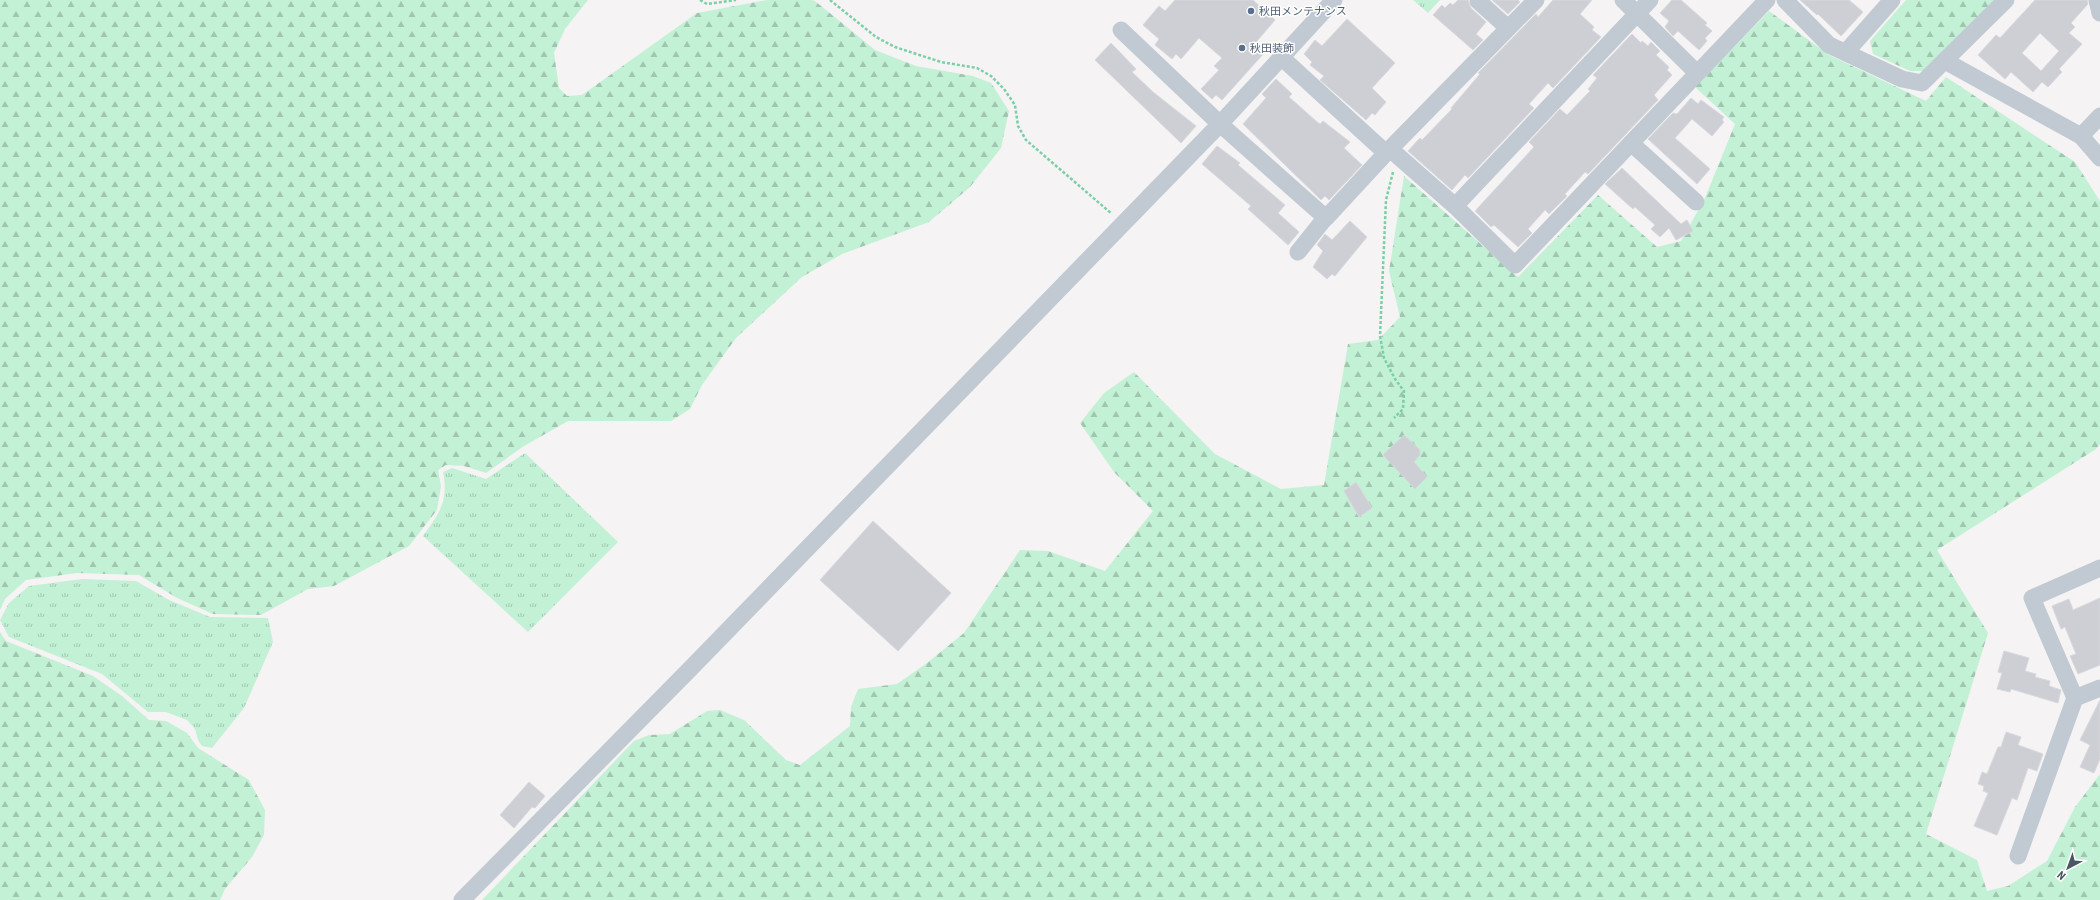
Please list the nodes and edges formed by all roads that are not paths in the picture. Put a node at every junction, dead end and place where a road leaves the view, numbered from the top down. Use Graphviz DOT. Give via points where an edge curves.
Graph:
graph roads {
  1 [pos="1334,0"];
  2 [pos="1536,0"];
  3 [pos="1623,0"];
  4 [pos="1650,0"];
  5 [pos="1767,0"];
  6 [pos="1785,0"];
  7 [pos="1892,0"];
  8 [pos="2006,0"];
  9 [pos="2097,0"];
  10 [pos="1478,1"];
  11 [pos="2100,13"];
  12 [pos="1637,14"];
  13 [pos="1508,28"];
  14 [pos="1121,30"];
  15 [pos="1846,52"];
  16 [pos="1281,57"];
  17 [pos="1945,61"];
  18 [pos="1697,72"];
  19 [pos="2100,116"];
  20 [pos="1220,124"];
  21 [pos="2081,136"];
  22 [pos="1631,143"];
  23 [pos="1391,153"];
  24 [pos="2100,158"];
  25 [pos="1696,202"];
  26 [pos="1455,206"];
  27 [pos="1326,217"];
  28 [pos="1298,252"];
  29 [pos="2100,568"];
  30 [pos="2100,688"];
  31 [pos="2075,698"];
  32 [pos="2018,856"];
  33 [pos="462,900"];
  1 -- 16 [label="street"];
  2 -- 13 [label="street"];
  3 -- 12 [label="street"];
  4 -- 12 [label="street"];
  5 -- 18 [label="street"];
  6 -- 15 [label="street" via="1829,45"];
  7 -- 15 [label="street"];
  8 -- 17 [label="street"];
  9 -- 11 [label="street"];
  10 -- 13 [label="street"];
  12 -- 18 [label="street"];
  12 -- 26 [label="street"];
  13 -- 23 [label="street"];
  14 -- 20 [label="street"];
  15 -- 17 [label="street" via="1902,79 1922,83"];
  16 -- 20 [label="street"];
  16 -- 23 [label="street"];
  17 -- 21 [label="street"];
  18 -- 22 [label="street"];
  19 -- 21 [label="street"];
  20 -- 27 [label="street"];
  20 -- 33 [label="street"];
  21 -- 24 [label="street"];
  22 -- 25 [label="street"];
  22 -- 26 [label="street" via="1516,265"];
  23 -- 26 [label="street"];
  23 -- 27 [label="street"];
  27 -- 28 [label="street"];
  29 -- 31 [label="street" via="2032,598"];
  30 -- 31 [label="street"];
  31 -- 32 [label="street"];
}
